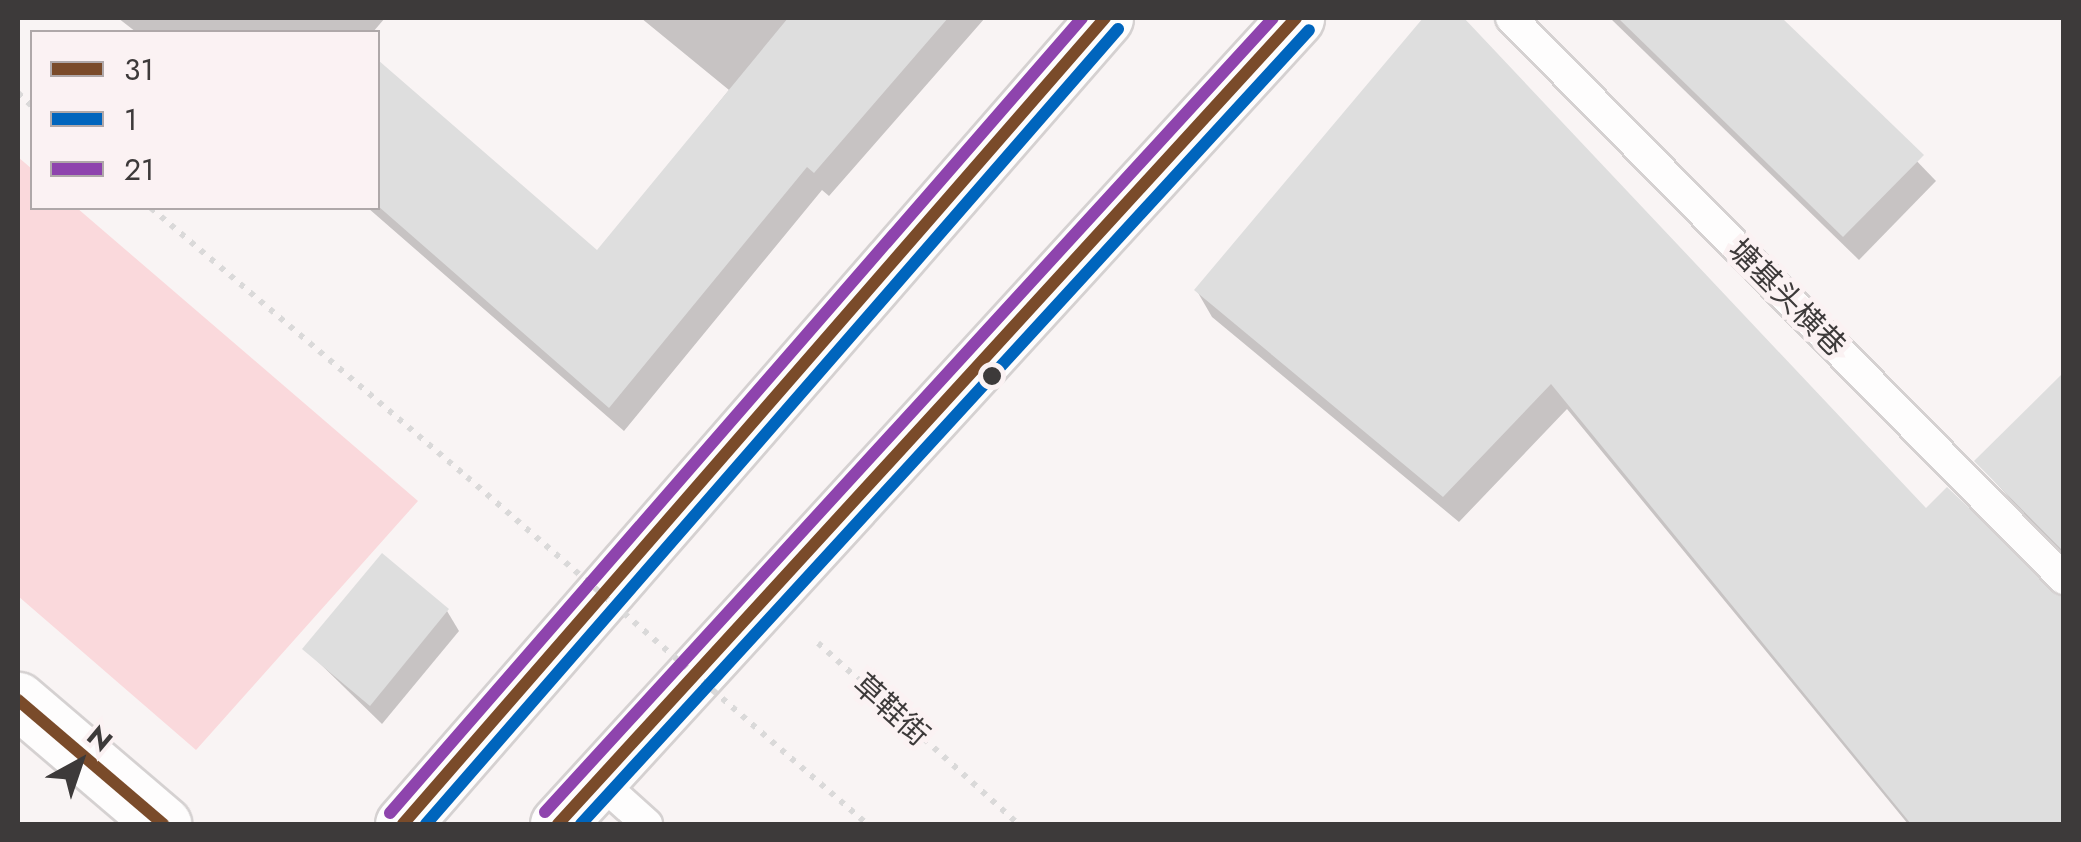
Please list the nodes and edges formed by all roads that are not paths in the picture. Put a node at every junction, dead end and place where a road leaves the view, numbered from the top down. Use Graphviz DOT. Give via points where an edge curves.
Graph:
graph roads {
  1 [pos="1296,18"];
  2 [pos="1511,18"];
  3 [pos="1098,20"];
  4 [pos="2064,578"];
  5 [pos="18,700"];
  6 [pos="598,780"];
  7 [pos="163,824"];
  8 [pos="403,824"];
  9 [pos="558,824"];
  10 [pos="648,824"];
  1 -- 6 [label="main road"];
  2 -- 4 [label="lane, 塘基头横巷"];
  3 -- 8 [label="main road"];
  5 -- 7 [label="main road"];
  6 -- 9 [label="main road"];
  6 -- 10 [label="lane"];
}
